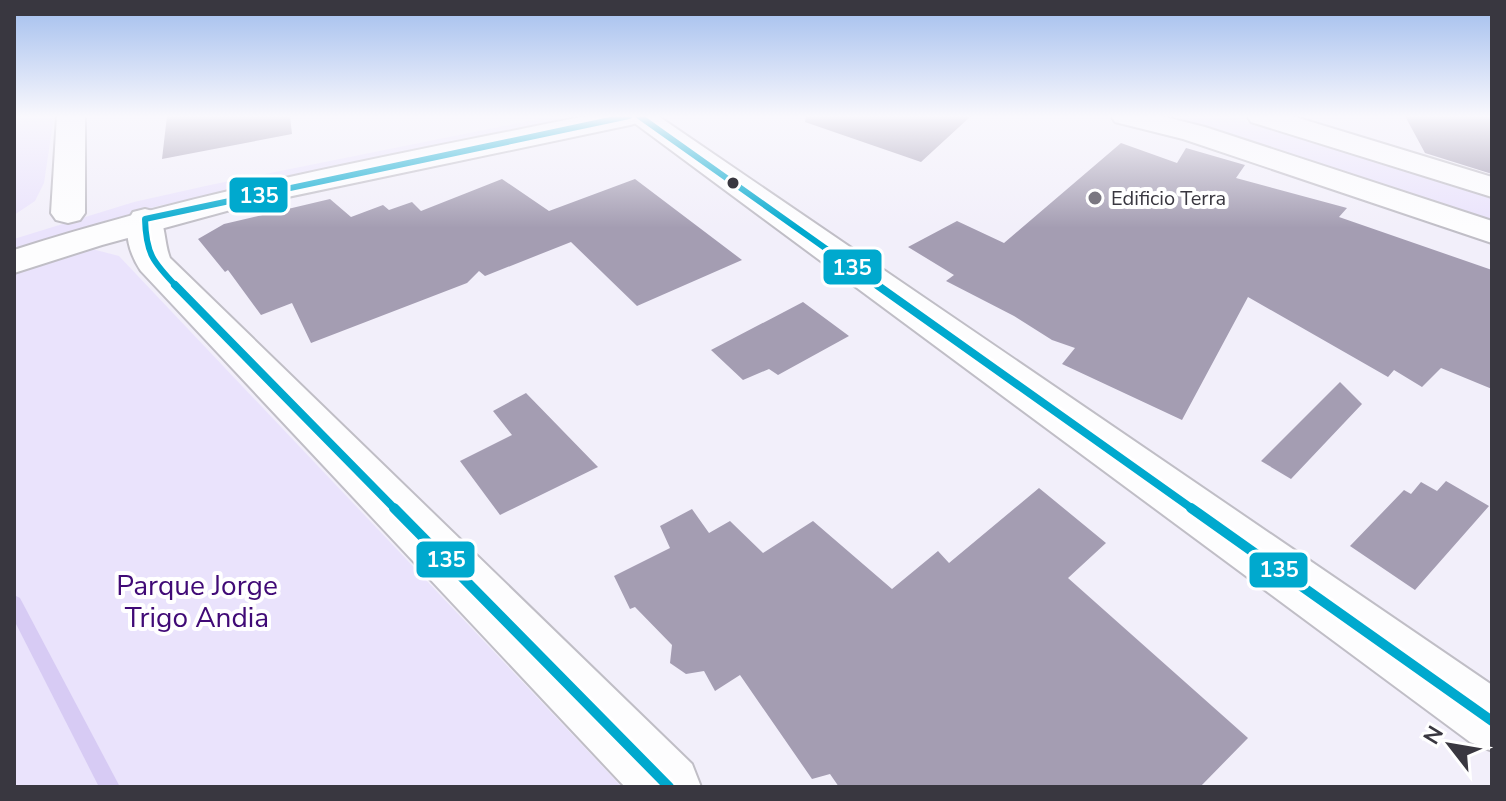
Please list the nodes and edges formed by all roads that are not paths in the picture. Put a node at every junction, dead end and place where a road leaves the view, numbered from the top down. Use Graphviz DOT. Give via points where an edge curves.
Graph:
graph roads {
  1 [pos="70,153"];
  2 [pos="316,153"];
  3 [pos="419,153"];
  4 [pos="692,153"];
  5 [pos="1255,153"];
  6 [pos="1383,153"];
  7 [pos="1492,187"];
  8 [pos="128,205"];
  9 [pos="68,213"];
  10 [pos="14,232"];
  11 [pos="1492,232"];
  12 [pos="14,262"];
  13 [pos="1492,721"];
  14 [pos="669,787"];
  1 -- 9 [label="main road"];
  2 -- 8 [label="main road" via="207,175"];
  3 -- 8 [label="main road"];
  4 -- 13 [label="main road"];
  5 -- 11 [label="main road"];
  6 -- 7 [label="main road"];
  8 -- 9 [label="main road"];
  8 -- 12 [label="main road"];
  8 -- 14 [label="main road" via="154,263"];
  9 -- 10 [label="main road"];
}
